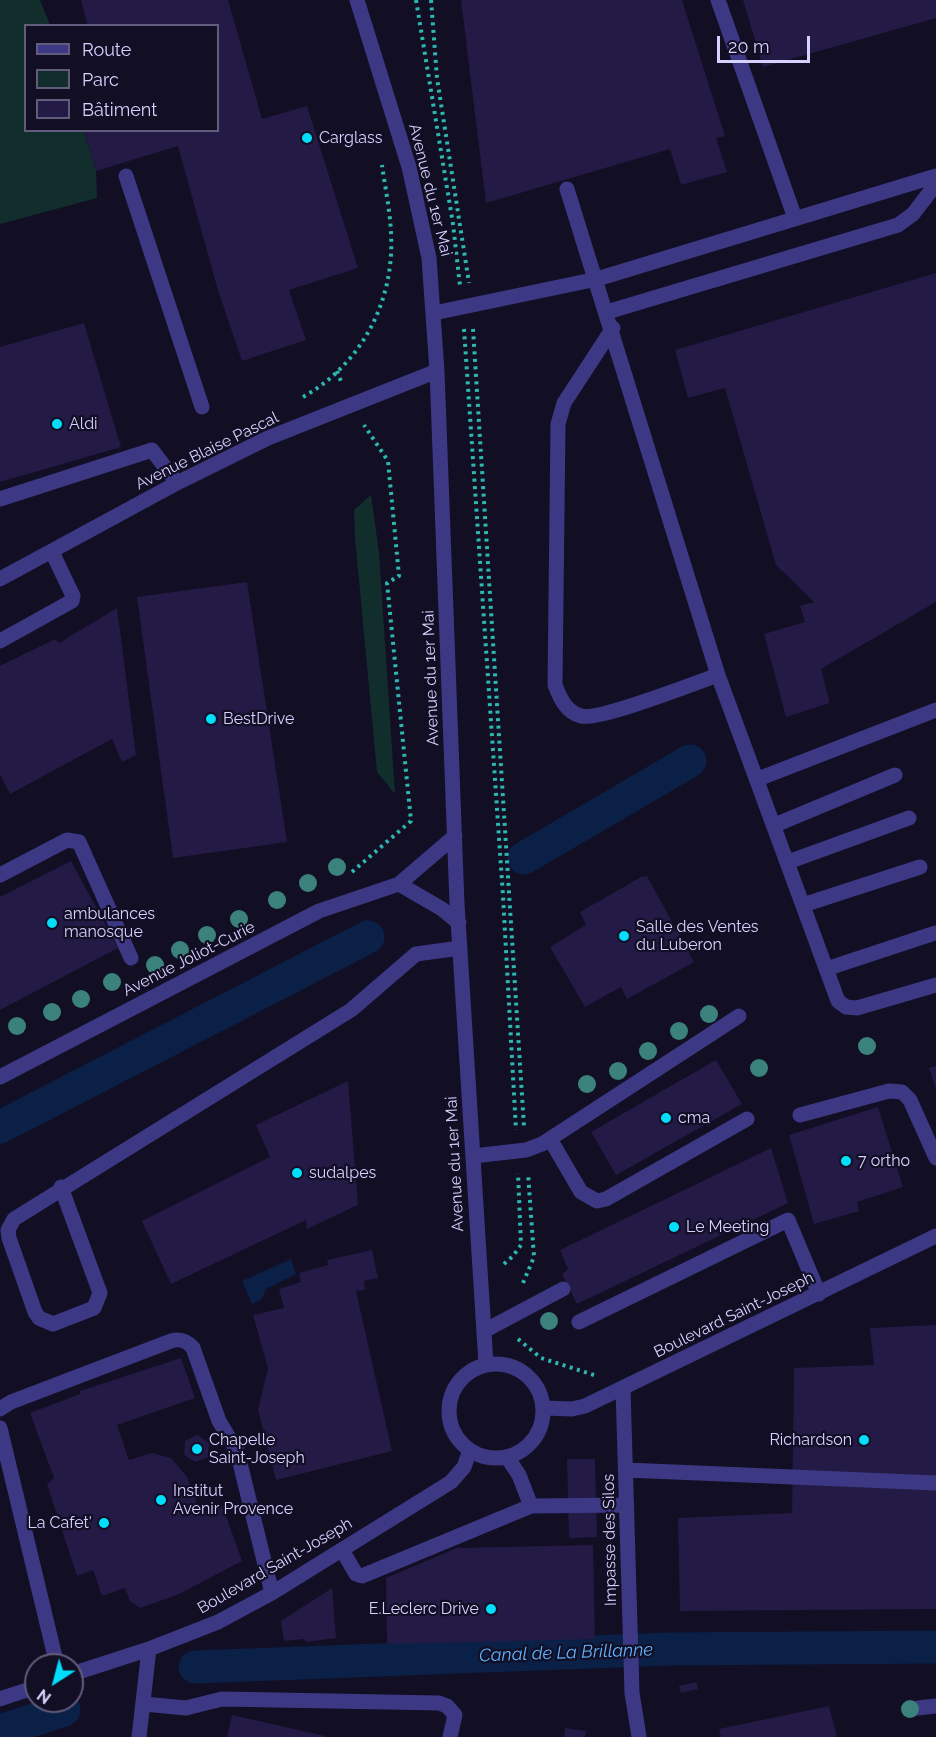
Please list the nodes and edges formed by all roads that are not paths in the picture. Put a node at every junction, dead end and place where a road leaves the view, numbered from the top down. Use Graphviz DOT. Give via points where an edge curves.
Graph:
graph roads {
  1 [pos="357,0"];
  2 [pos="718,0"];
  3 [pos="126,176"];
  4 [pos="936,176"];
  5 [pos="936,184"];
  6 [pos="567,189"];
  7 [pos="795,218"];
  8 [pos="597,279"];
  9 [pos="607,312"];
  10 [pos="434,314"];
  11 [pos="613,328"];
  12 [pos="437,371"];
  13 [pos="202,407"];
  14 [pos="177,483"];
  15 [pos="0,499"];
  16 [pos="52,552"];
  17 [pos="0,579"];
  18 [pos="0,641"];
  19 [pos="718,675"];
  20 [pos="936,710"];
  21 [pos="895,775"];
  22 [pos="758,779"];
  23 [pos="909,818"];
  24 [pos="775,825"];
  25 [pos="456,836"];
  26 [pos="788,862"];
  27 [pos="920,867"];
  28 [pos="0,875"];
  29 [pos="399,884"];
  30 [pos="803,904"];
  31 [pos="459,922"];
  32 [pos="935,933"];
  33 [pos="460,948"];
  34 [pos="131,958"];
  35 [pos="826,969"];
  36 [pos="936,985"];
  37 [pos="739,1016"];
  38 [pos="0,1077"];
  39 [pos="800,1115"];
  40 [pos="747,1119"];
  41 [pos="550,1139"];
  42 [pos="473,1156"];
  43 [pos="936,1158"];
  44 [pos="61,1187"];
  45 [pos="936,1236"];
  46 [pos="563,1289"];
  47 [pos="819,1294"];
  48 [pos="579,1322"];
  49 [pos="483,1331"];
  50 [pos="486,1364"];
  51 [pos="623,1388"];
  52 [pos="543,1408"];
  53 [pos="0,1410"];
  54 [pos="0,1428"];
  55 [pos="470,1450"];
  56 [pos="507,1457"];
  57 [pos="626,1470"];
  58 [pos="936,1482"];
  59 [pos="627,1505"];
  60 [pos="531,1506"];
  61 [pos="342,1550"];
  62 [pos="272,1593"];
  63 [pos="149,1649"];
  64 [pos="54,1653"];
  65 [pos="84,1670"];
  66 [pos="24,1691"];
  67 [pos="0,1699"];
  68 [pos="144,1704"];
  69 [pos="936,1706"];
  70 [pos="918,1707"];
  71 [pos="139,1737"];
  72 [pos="450,1737"];
  73 [pos="639,1737"];
  1 -- 10 [label="street, Avenue du 1er Mai" via="409,167 429,258"];
  2 -- 7 [label="street"];
  3 -- 13 [label="street"];
  4 -- 7 [label="street"];
  5 -- 9 [label="street" via="913,214 898,225"];
  6 -- 8 [label="street"];
  7 -- 8 [label="street"];
  8 -- 9 [label="street"];
  8 -- 10 [label="street"];
  9 -- 11 [label="street"];
  10 -- 12 [label="street, Avenue du 1er Mai"];
  11 -- 19 [label="street"];
  11 -- 19 [label="street" via="560,413 555,685 570,711 582,717"];
  12 -- 14 [label="street, Avenue Blaise Pascal" via="268,438"];
  12 -- 25 [label="street, Avenue du 1er Mai"];
  14 -- 15 [label="street" via="152,450"];
  14 -- 16 [label="street, Avenue Blaise Pascal"];
  16 -- 17 [label="street, Avenue Blaise Pascal"];
  16 -- 18 [label="street" via="72,601"];
  19 -- 22 [label="street"];
  20 -- 22 [label="street"];
  21 -- 24 [label="street"];
  22 -- 24 [label="street"];
  23 -- 26 [label="street"];
  24 -- 26 [label="street"];
  25 -- 29 [label="street, Avenue Joliot-Curie"];
  25 -- 31 [label="street, Avenue du 1er Mai"];
  26 -- 30 [label="street"];
  27 -- 30 [label="street"];
  28 -- 34 [label="street" via="67,840 79,842"];
  29 -- 31 [label="street"];
  29 -- 38 [label="street, Avenue Joliot-Curie" via="319,912"];
  30 -- 35 [label="street"];
  31 -- 33 [label="street, Avenue du 1er Mai"];
  32 -- 35 [label="street"];
  33 -- 42 [label="street, Avenue du 1er Mai"];
  33 -- 44 [label="street" via="416,954 351,1010"];
  35 -- 36 [label="street" via="838,1001 846,1007 857,1008"];
  37 -- 41 [label="street"];
  39 -- 43 [label="street" via="889,1090 902,1092 910,1100"];
  40 -- 41 [label="street" via="597,1201 581,1192"];
  41 -- 42 [label="street" via="521,1150"];
  42 -- 49 [label="street, Avenue du 1er Mai"];
  44 -- 44 [label="street" via="100,1293 94,1308 53,1324 39,1318 35,1311 8,1230 14,1219"];
  45 -- 47 [label="street, Boulevard Saint-Joseph"];
  46 -- 49 [label="street"];
  47 -- 48 [label="street" via="788,1220"];
  47 -- 51 [label="street, Boulevard Saint-Joseph"];
  49 -- 50 [label="street, Avenue du 1er Mai"];
  50 -- 52 [label="street" via="513,1366 525,1373 534,1383"];
  50 -- 55 [label="street" via="462,1378 449,1402 453,1429"];
  51 -- 52 [label="street, Boulevard Saint-Joseph" via="578,1408"];
  51 -- 57 [label="street, Impasse des Silos"];
  52 -- 56 [label="street" via="538,1434 530,1444"];
  53 -- 62 [label="street" via="11,1402 171,1341 189,1343 219,1421 237,1451"];
  54 -- 64 [label="street"];
  55 -- 56 [label="street" via="495,1458"];
  55 -- 61 [label="street, Boulevard Saint-Joseph" via="464,1467 451,1482"];
  56 -- 60 [label="street"];
  57 -- 58 [label="street"];
  57 -- 59 [label="street, Impasse des Silos"];
  59 -- 60 [label="street"];
  59 -- 73 [label="street, Impasse des Silos" via="632,1693"];
  60 -- 61 [label="street" via="362,1576 356,1574"];
  61 -- 62 [label="street, Boulevard Saint-Joseph"];
  62 -- 63 [label="street, Boulevard Saint-Joseph" via="211,1625"];
  63 -- 65 [label="street, Boulevard Saint-Joseph"];
  63 -- 68 [label="street"];
  66 -- 67 [label="street"];
  68 -- 71 [label="street"];
  68 -- 72 [label="street" via="186,1708 222,1698 439,1703 455,1715"];
  69 -- 70 [label="street"];
}
